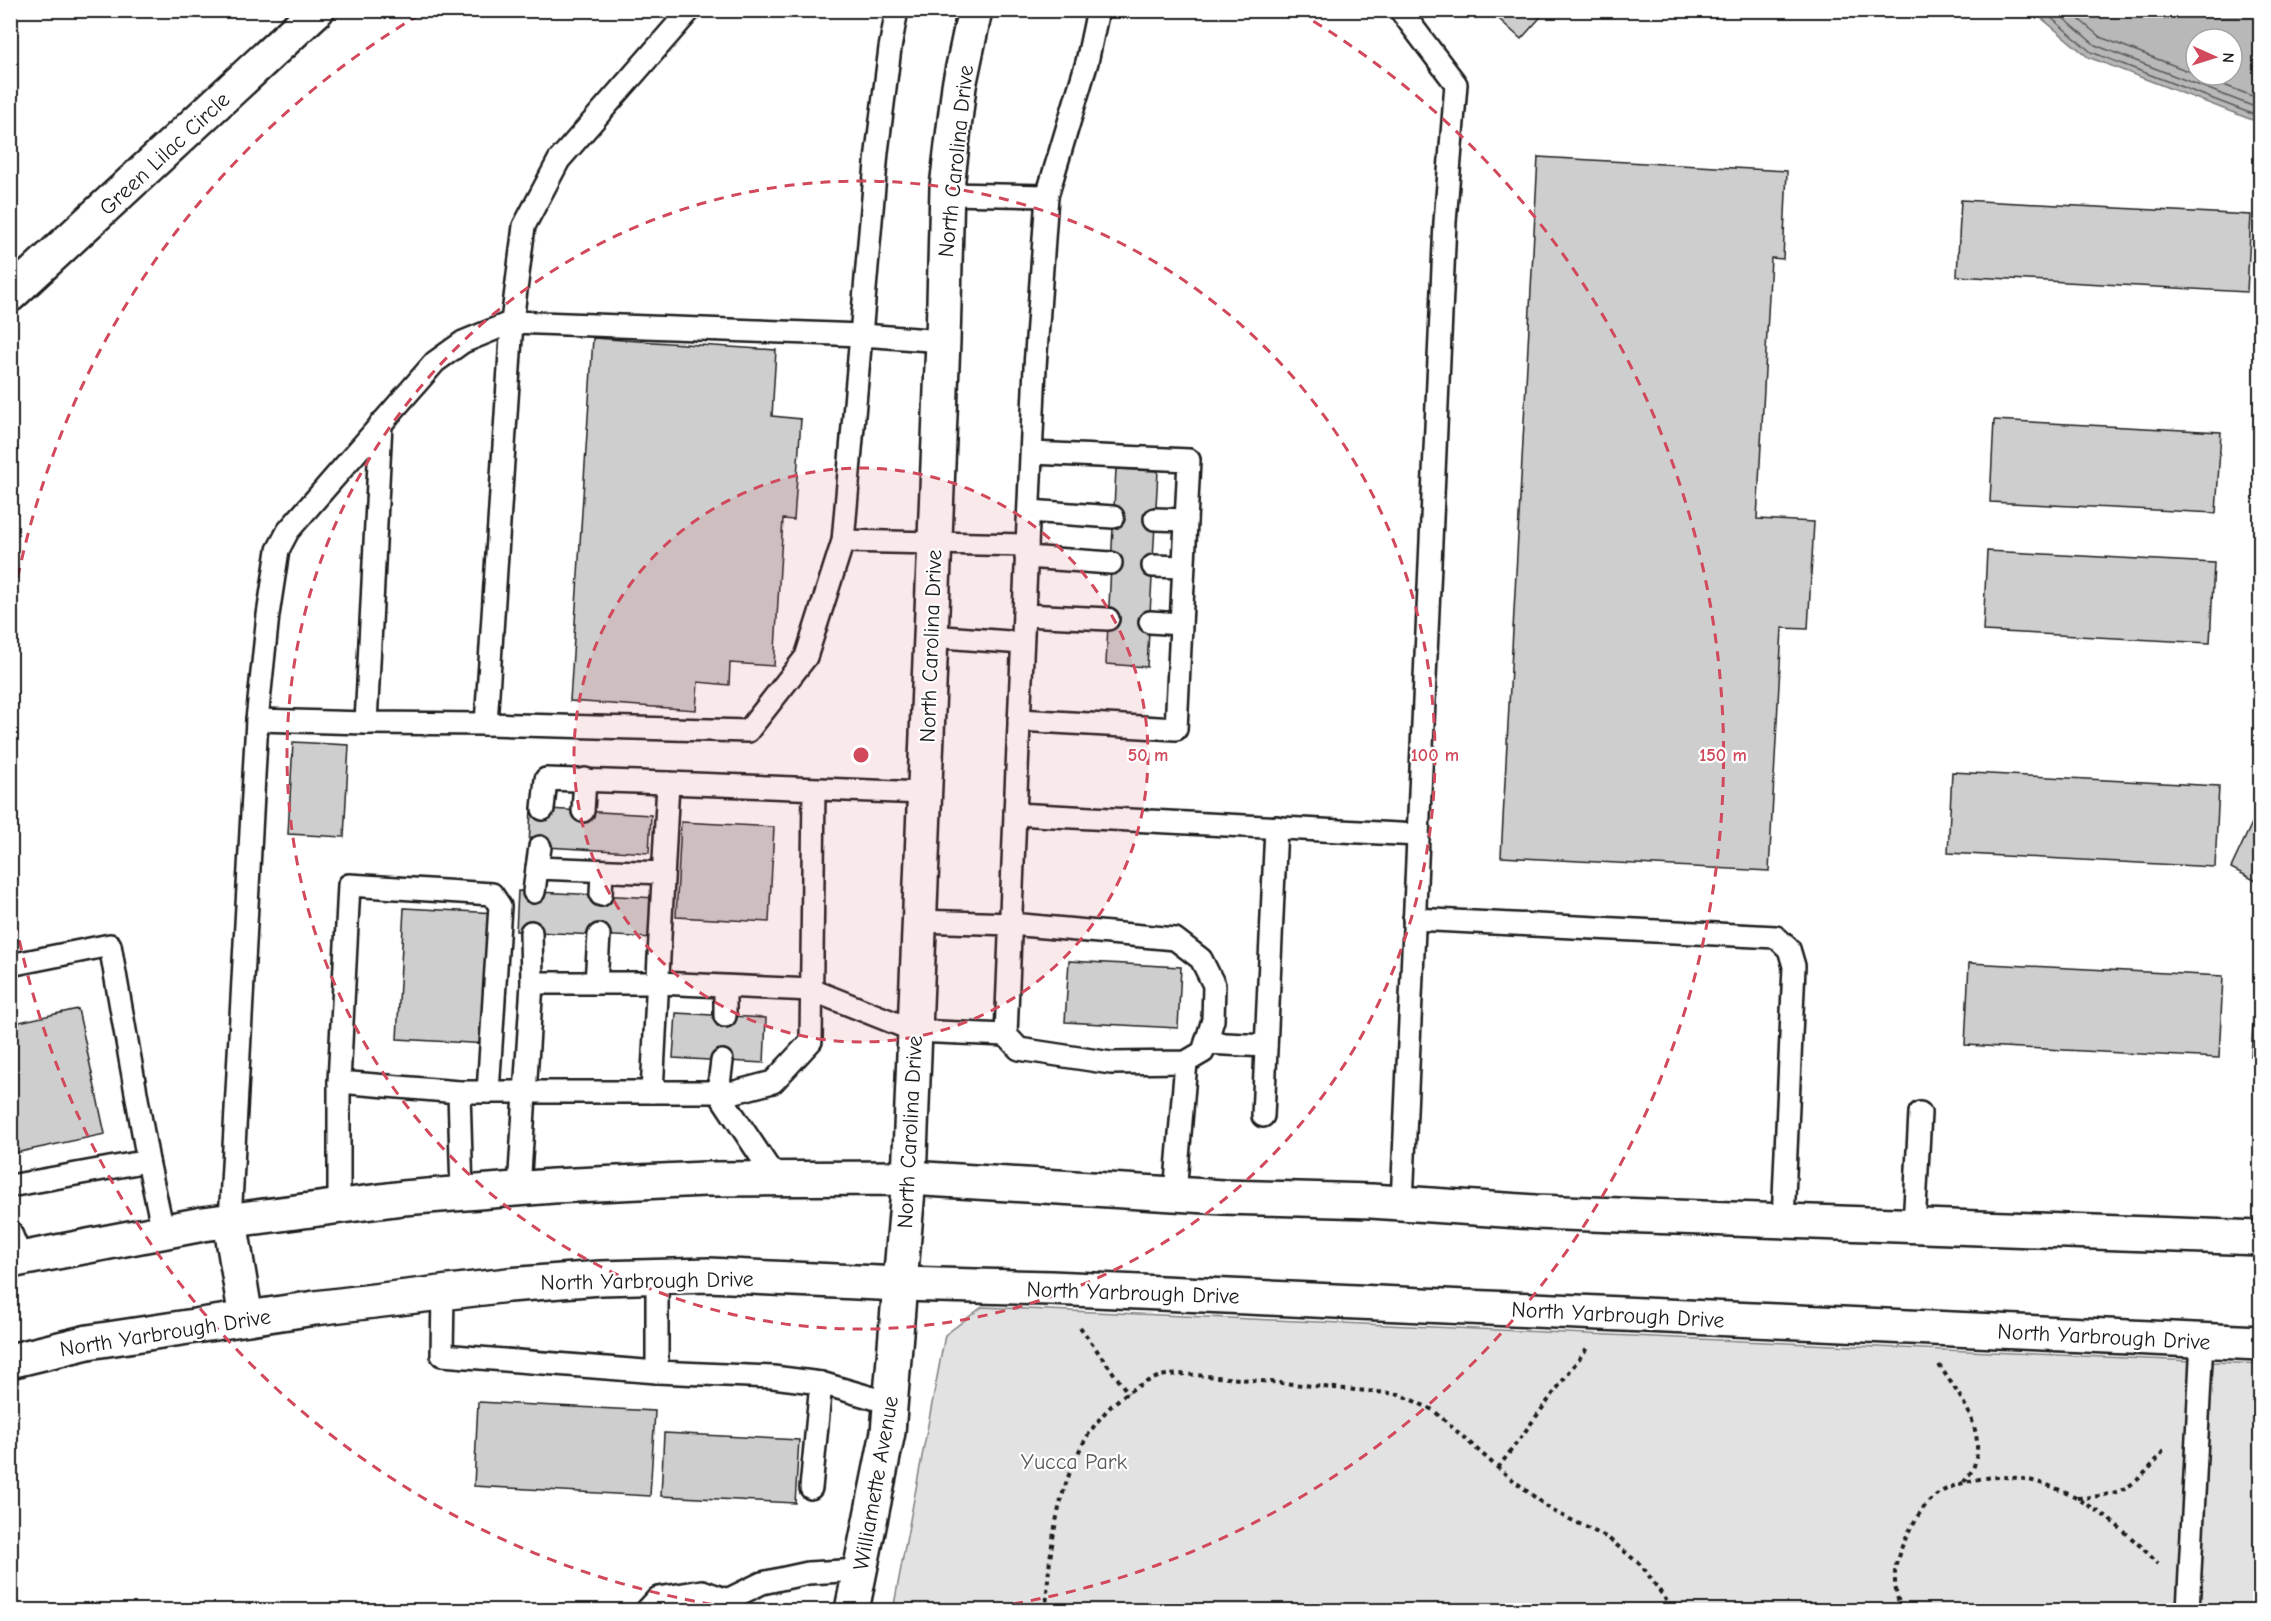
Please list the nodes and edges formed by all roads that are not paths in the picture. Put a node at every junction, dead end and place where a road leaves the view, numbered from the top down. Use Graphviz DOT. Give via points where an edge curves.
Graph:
graph roads {
  1 [pos="317,10"];
  2 [pos="690,10"];
  3 [pos="897,10"];
  4 [pos="975,10"];
  5 [pos="1098,10"];
  6 [pos="1401,10"];
  7 [pos="947,194"];
  8 [pos="1047,196"];
  9 [pos="10,295"];
  10 [pos="512,322"];
  11 [pos="862,334"];
  12 [pos="943,342"];
  13 [pos="381,423"];
  14 [pos="1032,453"];
  15 [pos="1029,511"];
  16 [pos="1113,517"];
  17 [pos="1155,519"];
  18 [pos="1186,520"];
  19 [pos="843,541"];
  20 [pos="934,542"];
  21 [pos="1026,551"];
  22 [pos="1111,563"];
  23 [pos="1153,566"];
  24 [pos="1183,567"];
  25 [pos="1024,615"];
  26 [pos="1108,619"];
  27 [pos="1150,622"];
  28 [pos="1181,624"];
  29 [pos="931,636"];
  30 [pos="1022,643"];
  31 [pos="257,720"];
  32 [pos="1019,720"];
  33 [pos="366,723"];
  34 [pos="486,724"];
  35 [pos="585,779"];
  36 [pos="668,783"];
  37 [pos="814,789"];
  38 [pos="924,793"];
  39 [pos="543,809"];
  40 [pos="583,811"];
  41 [pos="1015,814"];
  42 [pos="1276,827"];
  43 [pos="1418,835"];
  44 [pos="540,847"];
  45 [pos="537,868"];
  46 [pos="602,871"];
  47 [pos="663,873"];
  48 [pos="534,892"];
  49 [pos="602,895"];
  50 [pos="1414,919"];
  51 [pos="919,921"];
  52 [pos="1011,924"];
  53 [pos="531,932"];
  54 [pos="599,935"];
  55 [pos="10,965"];
  56 [pos="532,983"];
  57 [pos="596,983"];
  58 [pos="658,983"];
  59 [pos="725,987"];
  60 [pos="812,990"];
  61 [pos="725,1016"];
  62 [pos="915,1031"];
  63 [pos="1005,1035"];
  64 [pos="1206,1042"];
  65 [pos="1266,1046"];
  66 [pos="722,1061"];
  67 [pos="1186,1062"];
  68 [pos="339,1082"];
  69 [pos="459,1092"];
  70 [pos="488,1092"];
  71 [pos="524,1092"];
  72 [pos="652,1092"];
  73 [pos="718,1092"];
  74 [pos="1920,1113"];
  75 [pos="1263,1116"];
  76 [pos="148,1161"];
  77 [pos="909,1178"];
  78 [pos="776,1179"];
  79 [pos="10,1186"];
  80 [pos="519,1189"];
  81 [pos="462,1193"];
  82 [pos="1175,1194"];
  83 [pos="1402,1203"];
  84 [pos="339,1206"];
  85 [pos="231,1221"];
  86 [pos="1783,1221"];
  87 [pos="1914,1226"];
  88 [pos="163,1232"];
  89 [pos="2260,1238"];
  90 [pos="14,1250"];
  91 [pos="657,1276"];
  92 [pos="900,1284"];
  93 [pos="443,1292"];
  94 [pos="246,1318"];
  95 [pos="2202,1341"];
  96 [pos="2260,1343"];
  97 [pos="10,1361"];
  98 [pos="657,1372"];
  99 [pos="821,1383"];
  100 [pos="890,1403"];
  101 [pos="812,1488"];
  102 [pos="860,1570"];
  103 [pos="728,1605"];
  104 [pos="647,1611"];
  105 [pos="852,1611"];
  106 [pos="2188,1611"];
  1 -- 9 [label="main road, Green Lilac Circle"];
  2 -- 10 [label="lane" via="559,159 524,226"];
  3 -- 11 [label="lane" via="877,152"];
  4 -- 7 [label="main road, North Carolina Drive" via="959,86"];
  5 -- 8 [label="lane" via="1087,62"];
  6 -- 43 [label="lane" via="1456,84 1445,222"];
  7 -- 8 [label="lane"];
  7 -- 12 [label="main road, North Carolina Drive"];
  8 -- 14 [label="lane"];
  10 -- 11 [label="lane"];
  10 -- 13 [label="lane" via="463,342 435,362"];
  10 -- 34 [label="lane"];
  11 -- 12 [label="lane"];
  11 -- 19 [label="lane"];
  12 -- 20 [label="main road, North Carolina Drive"];
  13 -- 31 [label="lane" via="288,531 278,550"];
  13 -- 33 [label="lane"];
  14 -- 15 [label="lane"];
  14 -- 18 [label="lane" via="1189,460"];
  15 -- 16 [label="lane"];
  15 -- 21 [label="lane"];
  17 -- 18 [label="lane"];
  18 -- 24 [label="lane"];
  19 -- 20 [label="lane"];
  19 -- 34 [label="lane" via="806,657 748,731"];
  20 -- 21 [label="lane"];
  20 -- 29 [label="main road, North Carolina Drive"];
  21 -- 22 [label="lane"];
  21 -- 25 [label="lane"];
  23 -- 24 [label="lane"];
  24 -- 28 [label="lane"];
  25 -- 26 [label="lane"];
  25 -- 30 [label="lane"];
  27 -- 28 [label="lane"];
  28 -- 32 [label="lane" via="1176,729"];
  29 -- 30 [label="lane"];
  29 -- 38 [label="main road, North Carolina Drive"];
  30 -- 32 [label="lane"];
  31 -- 33 [label="lane"];
  31 -- 85 [label="lane"];
  32 -- 41 [label="lane"];
  33 -- 34 [label="lane"];
  35 -- 36 [label="lane"];
  35 -- 39 [label="lane" via="546,778"];
  35 -- 40 [label="lane"];
  36 -- 37 [label="lane"];
  36 -- 47 [label="lane"];
  37 -- 38 [label="lane"];
  37 -- 60 [label="lane"];
  38 -- 51 [label="main road, North Carolina Drive"];
  41 -- 42 [label="lane"];
  41 -- 52 [label="lane"];
  42 -- 43 [label="lane"];
  42 -- 65 [label="lane"];
  43 -- 50 [label="lane"];
  44 -- 45 [label="lane"];
  45 -- 46 [label="lane" via="581,860"];
  45 -- 48 [label="lane"];
  46 -- 47 [label="lane"];
  46 -- 49 [label="lane"];
  47 -- 58 [label="lane"];
  50 -- 83 [label="lane"];
  50 -- 86 [label="lane" via="1776,937 1789,949 1794,966"];
  51 -- 52 [label="lane"];
  51 -- 62 [label="main road, North Carolina Drive"];
  52 -- 63 [label="lane"];
  52 -- 64 [label="lane" via="1175,939 1201,959 1214,985 1213,1020"];
  53 -- 56 [label="lane"];
  54 -- 57 [label="lane"];
  55 -- 76 [label="lane" via="110,945"];
  56 -- 57 [label="lane"];
  56 -- 71 [label="lane"];
  57 -- 58 [label="lane"];
  58 -- 59 [label="lane"];
  58 -- 72 [label="lane"];
  59 -- 60 [label="lane"];
  59 -- 61 [label="lane"];
  60 -- 62 [label="lane"];
  60 -- 73 [label="lane" via="811,1041 773,1083"];
  62 -- 63 [label="lane"];
  62 -- 77 [label="main road, North Carolina Drive"];
  63 -- 67 [label="lane" via="1019,1049 1111,1063"];
  64 -- 65 [label="lane"];
  64 -- 67 [label="lane" via="1203,1052"];
  65 -- 75 [label="lane"];
  66 -- 73 [label="lane"];
  67 -- 82 [label="lane"];
  68 -- 69 [label="lane"];
  68 -- 70 [label="lane" via="349,885 492,894 500,906"];
  68 -- 84 [label="lane"];
  69 -- 70 [label="lane"];
  69 -- 81 [label="lane"];
  70 -- 71 [label="lane"];
  71 -- 72 [label="lane"];
  71 -- 80 [label="lane"];
  72 -- 73 [label="lane"];
  73 -- 78 [label="lane"];
  74 -- 87 [label="lane"];
  76 -- 79 [label="lane"];
  76 -- 88 [label="lane"];
  77 -- 78 [label="main road"];
  77 -- 82 [label="main road"];
  77 -- 92 [label="main road, North Carolina Drive"];
  78 -- 80 [label="main road"];
  80 -- 81 [label="main road"];
  81 -- 84 [label="main road"];
  82 -- 83 [label="main road"];
  83 -- 86 [label="main road"];
  84 -- 85 [label="main road"];
  85 -- 88 [label="main road"];
  85 -- 94 [label="main road"];
  86 -- 87 [label="main road"];
  87 -- 89 [label="main road"];
  88 -- 90 [label="main road"];
  91 -- 92 [label="main road, North Yarbrough Drive"];
  91 -- 93 [label="main road, North Yarbrough Drive"];
  91 -- 98 [label="lane"];
  92 -- 95 [label="main road, North Yarbrough Drive"];
  92 -- 100 [label="main road, Williamette Avenue"];
  93 -- 94 [label="main road, North Yarbrough Drive"];
  93 -- 98 [label="lane" via="442,1355"];
  94 -- 97 [label="main road, North Yarbrough Drive" via="88,1342"];
  95 -- 96 [label="main road, North Yarbrough Drive"];
  95 -- 106 [label="lane"];
  98 -- 99 [label="lane"];
  99 -- 100 [label="lane"];
  99 -- 101 [label="lane"];
  100 -- 102 [label="main road, Williamette Avenue" via="888,1432"];
  102 -- 103 [label="lane" via="808,1573 762,1583"];
  102 -- 105 [label="main road, Williamette Avenue"];
  103 -- 104 [label="lane" via="702,1591 658,1598"];
}
